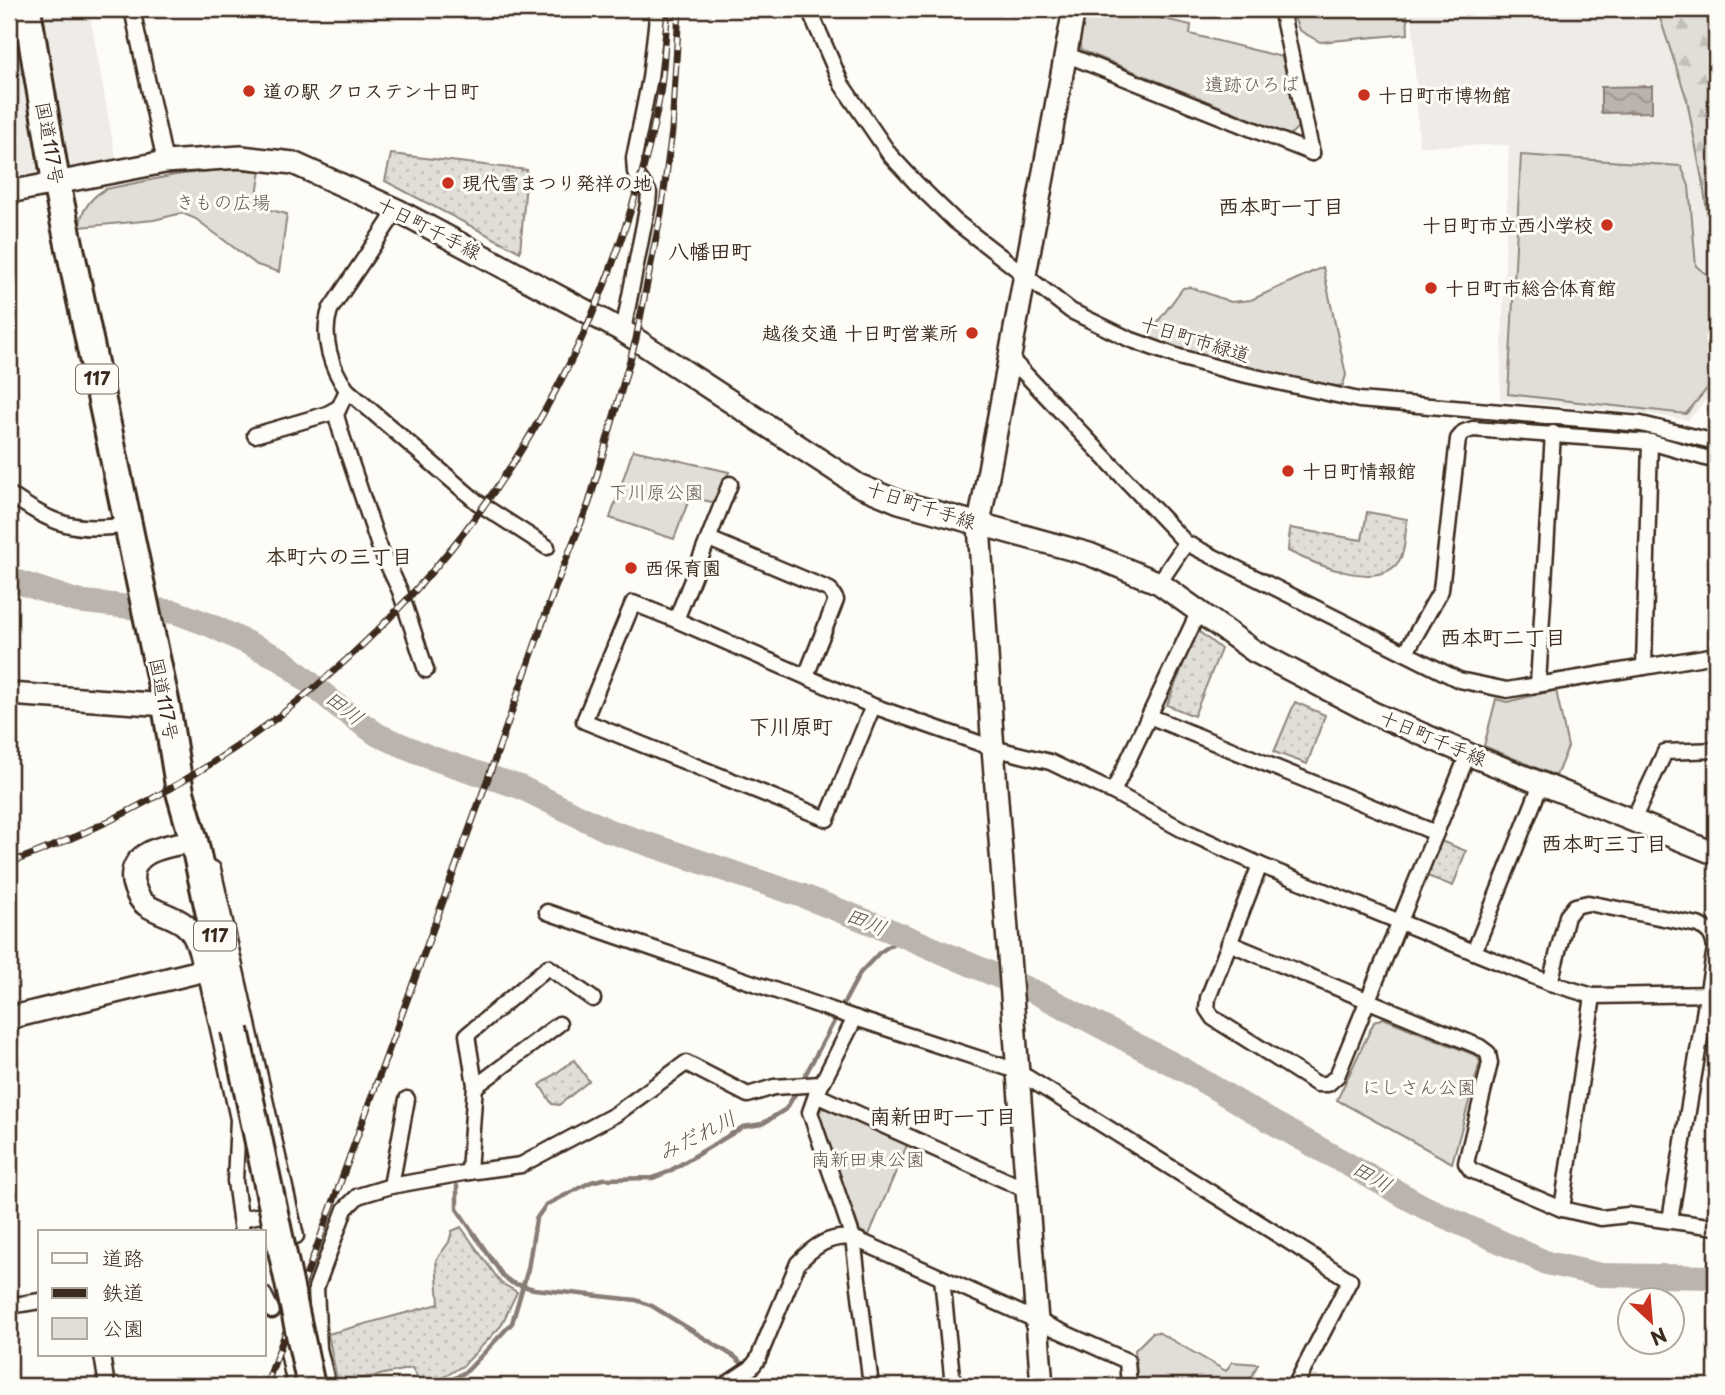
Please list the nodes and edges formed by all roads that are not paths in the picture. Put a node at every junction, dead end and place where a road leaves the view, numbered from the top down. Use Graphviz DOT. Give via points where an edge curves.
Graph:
graph roads {
  1 [pos="27,9"];
  2 [pos="132,9"];
  3 [pos="658,9"];
  4 [pos="809,9"];
  5 [pos="1074,9"];
  6 [pos="1281,9"];
  7 [pos="1065,54"];
  8 [pos="165,162"];
  9 [pos="56,182"];
  10 [pos="9,192"];
  11 [pos="397,210"];
  12 [pos="1025,276"];
  13 [pos="623,331"];
  14 [pos="1010,358"];
  15 [pos="347,390"];
  16 [pos="338,408"];
  17 [pos="1553,433"];
  18 [pos="255,435"];
  19 [pos="1650,442"];
  20 [pos="1716,443"];
  21 [pos="1716,461"];
  22 [pos="730,484"];
  23 [pos="9,494"];
  24 [pos="979,524"];
  25 [pos="128,525"];
  26 [pos="709,539"];
  27 [pos="1186,543"];
  28 [pos="547,547"];
  29 [pos="1159,583"];
  30 [pos="1199,611"];
  31 [pos="676,620"];
  32 [pos="1406,652"];
  33 [pos="1716,655"];
  34 [pos="1644,667"];
  35 [pos="426,670"];
  36 [pos="806,676"];
  37 [pos="1538,684"];
  38 [pos="9,694"];
  39 [pos="166,705"];
  40 [pos="873,706"];
  41 [pos="1149,716"];
  42 [pos="993,748"];
  43 [pos="1716,750"];
  44 [pos="1468,754"];
  45 [pos="1541,784"];
  46 [pos="1113,792"];
  47 [pos="1633,820"];
  48 [pos="1436,834"];
  49 [pos="194,841"];
  50 [pos="1716,854"];
  51 [pos="1260,865"];
  52 [pos="547,912"];
  53 [pos="1400,922"];
  54 [pos="1229,943"];
  55 [pos="1474,952"];
  56 [pos="205,970"];
  57 [pos="1550,983"];
  58 [pos="1711,994"];
  59 [pos="1593,996"];
  60 [pos="593,999"];
  61 [pos="1368,1000"];
  62 [pos="9,1018"];
  63 [pos="855,1018"];
  64 [pos="559,1024"];
  65 [pos="1017,1070"];
  66 [pos="475,1087"];
  67 [pos="816,1088"];
  68 [pos="407,1099"];
  69 [pos="470,1172"];
  70 [pos="391,1186"];
  71 [pos="1027,1190"];
  72 [pos="1562,1209"];
  73 [pos="290,1210"];
  74 [pos="1670,1220"];
  75 [pos="241,1226"];
  76 [pos="1716,1227"];
  77 [pos="296,1236"];
  78 [pos="853,1238"];
  79 [pos="943,1278"];
  80 [pos="266,1299"];
  81 [pos="38,1301"];
  82 [pos="9,1306"];
  83 [pos="272,1311"];
  84 [pos="1037,1320"];
  85 [pos="287,1347"];
  86 [pos="102,1356"];
  87 [pos="107,1386"];
  88 [pos="295,1386"];
  89 [pos="311,1386"];
  90 [pos="328,1386"];
  91 [pos="724,1386"];
  92 [pos="871,1386"];
  93 [pos="953,1386"];
  94 [pos="1042,1386"];
  95 [pos="1129,1386"];
  96 [pos="1295,1386"];
  1 -- 9 [label="highway, 国道117号 / 117"];
  2 -- 8 [label="street"];
  3 -- 13 [label="street" via="634,158 635,172 649,192 648,204"];
  4 -- 12 [label="street, 十日町市緑道" via="842,85 890,155 955,221"];
  5 -- 7 [label="street"];
  6 -- 7 [label="street" via="1312,153"];
  7 -- 12 [label="street"];
  8 -- 9 [label="street, 十日町千手線"];
  8 -- 11 [label="street, 十日町千手線" via="241,157 293,163"];
  9 -- 10 [label="street, 十日町千手線"];
  9 -- 25 [label="highway, 国道117号 / 117"];
  11 -- 13 [label="street, 十日町千手線"];
  11 -- 15 [label="street" via="327,319 330,352"];
  12 -- 14 [label="street"];
  12 -- 20 [label="street, 十日町市緑道" via="1071,311 1129,339 1246,375 1359,400 1641,424"];
  13 -- 24 [label="street, 十日町千手線" via="858,485 899,502"];
  14 -- 24 [label="street"];
  14 -- 27 [label="street"];
  15 -- 16 [label="street"];
  15 -- 28 [label="street" via="477,502"];
  16 -- 18 [label="street"];
  16 -- 35 [label="street" via="336,415 350,460"];
  17 -- 19 [label="street"];
  17 -- 32 [label="street" via="1473,429 1458,439 1441,590"];
  17 -- 37 [label="street"];
  19 -- 21 [label="street"];
  19 -- 34 [label="street"];
  22 -- 26 [label="street"];
  23 -- 25 [label="street" via="45,518 70,526 103,529"];
  24 -- 29 [label="street, 十日町千手線" via="1089,554"];
  24 -- 42 [label="street"];
  25 -- 39 [label="highway, 国道117号 / 117"];
  26 -- 31 [label="street"];
  26 -- 36 [label="street" via="834,594 836,600"];
  27 -- 29 [label="street"];
  27 -- 32 [label="street"];
  29 -- 30 [label="street, 十日町千手線"];
  30 -- 41 [label="street"];
  30 -- 44 [label="street, 十日町千手線" via="1254,651 1315,684"];
  31 -- 36 [label="street"];
  31 -- 40 [label="street" via="633,603 584,721 827,818"];
  32 -- 37 [label="street" via="1459,680 1507,690"];
  33 -- 34 [label="street"];
  34 -- 37 [label="street"];
  36 -- 40 [label="street"];
  38 -- 39 [label="street"];
  39 -- 49 [label="highway, 国道117号 / 117" via="180,792"];
  40 -- 42 [label="street"];
  41 -- 46 [label="street"];
  41 -- 48 [label="street"];
  42 -- 46 [label="street" via="1050,762"];
  42 -- 65 [label="street"];
  43 -- 47 [label="street" via="1665,752"];
  44 -- 45 [label="street, 十日町千手線"];
  44 -- 48 [label="street"];
  45 -- 47 [label="street, 十日町千手線"];
  45 -- 55 [label="street"];
  46 -- 51 [label="street"];
  47 -- 50 [label="street, 十日町千手線"];
  48 -- 53 [label="street"];
  49 -- 56 [label="street" via="145,854 132,877 144,904 186,926 195,937"];
  49 -- 73 [label="street" via="211,858"];
  49 -- 89 [label="highway, 国道117号 / 117, bridge"];
  51 -- 53 [label="street"];
  51 -- 54 [label="street"];
  52 -- 63 [label="street"];
  53 -- 55 [label="street"];
  53 -- 61 [label="street"];
  54 -- 61 [label="street"];
  54 -- 61 [label="street" via="1207,1009 1213,1018 1317,1084 1328,1084 1337,1076"];
  55 -- 57 [label="street"];
  56 -- 62 [label="street"];
  56 -- 75 [label="street" via="238,1119 235,1181"];
  57 -- 58 [label="street" via="1567,916 1575,906 1588,902 1708,930 1715,948"];
  57 -- 59 [label="street"];
  58 -- 59 [label="street"];
  58 -- 74 [label="street"];
  59 -- 72 [label="street"];
  60 -- 66 [label="street" via="548,967 467,1035"];
  61 -- 72 [label="street" via="1488,1053 1490,1063 1466,1163 1471,1170"];
  63 -- 65 [label="street"];
  63 -- 67 [label="street"];
  64 -- 66 [label="street"];
  65 -- 71 [label="street"];
  65 -- 96 [label="street" via="1350,1280"];
  66 -- 69 [label="street"];
  67 -- 69 [label="street" via="774,1087 748,1095 686,1063 616,1114 521,1165"];
  67 -- 71 [label="street"];
  67 -- 78 [label="street" via="810,1112"];
  68 -- 70 [label="street"];
  69 -- 70 [label="street"];
  70 -- 90 [label="street" via="358,1196 345,1209 316,1287 319,1348"];
  71 -- 84 [label="street"];
  72 -- 74 [label="street" via="1601,1218 1628,1214"];
  73 -- 75 [label="street"];
  73 -- 77 [label="street"];
  74 -- 76 [label="street"];
  78 -- 79 [label="street"];
  78 -- 91 [label="street" via="840,1236 823,1242 798,1263 758,1359"];
  78 -- 92 [label="street"];
  79 -- 84 [label="street"];
  79 -- 93 [label="street"];
  80 -- 83 [label="street"];
  81 -- 82 [label="street"];
  84 -- 94 [label="street"];
  84 -- 95 [label="street" via="1127,1361"];
  85 -- 88 [label="street"];
  86 -- 87 [label="street"];
}
